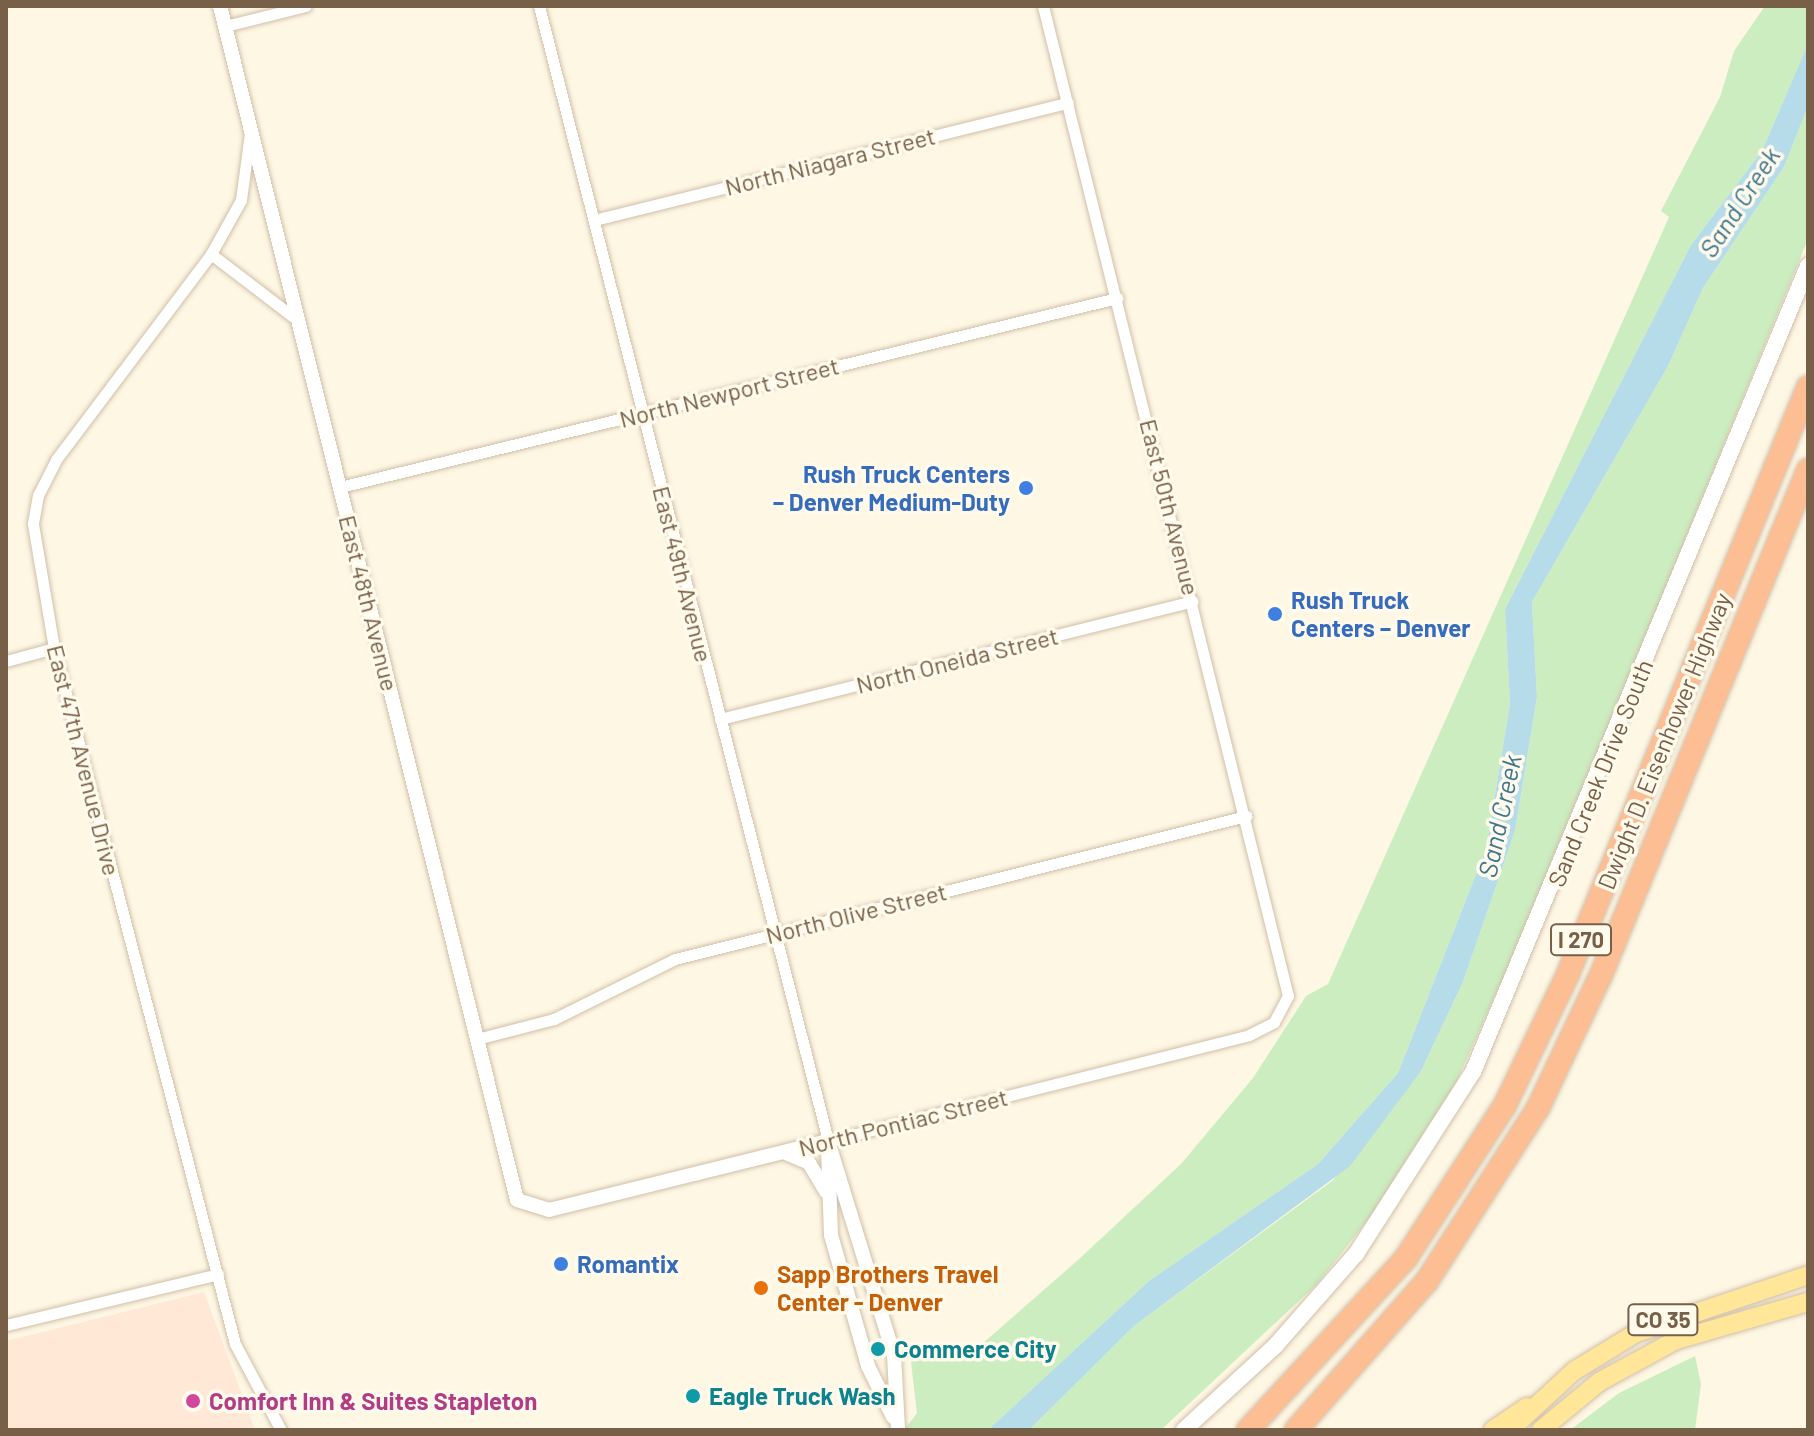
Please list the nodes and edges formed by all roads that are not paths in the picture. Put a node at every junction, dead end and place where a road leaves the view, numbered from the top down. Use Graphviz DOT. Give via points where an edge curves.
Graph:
graph roads {
  1 [pos="220,6"];
  2 [pos="306,6"];
  3 [pos="539,6"];
  4 [pos="1043,6"];
  5 [pos="225,26"];
  6 [pos="1068,103"];
  7 [pos="250,129"];
  8 [pos="594,220"];
  9 [pos="211,254"];
  10 [pos="1808,266"];
  11 [pos="1117,298"];
  12 [pos="296,319"];
  13 [pos="1808,387"];
  14 [pos="642,413"];
  15 [pos="1808,470"];
  16 [pos="340,487"];
  17 [pos="1193,601"];
  18 [pos="54,648"];
  19 [pos="6,661"];
  20 [pos="720,719"];
  21 [pos="1246,816"];
  22 [pos="774,934"];
  23 [pos="1283,1009"];
  24 [pos="477,1039"];
  25 [pos="828,1141"];
  26 [pos="782,1152"];
  27 [pos="828,1194"];
  28 [pos="517,1200"];
  29 [pos="218,1274"];
  30 [pos="1808,1275"];
  31 [pos="1808,1302"];
  32 [pos="6,1325"];
  33 [pos="1334,1392"];
  34 [pos="1537,1403"];
  35 [pos="898,1427"];
  36 [pos="281,1430"];
  37 [pos="1184,1430"];
  38 [pos="1248,1430"];
  39 [pos="1296,1430"];
  40 [pos="1307,1430"];
  41 [pos="1493,1430"];
  42 [pos="1510,1430"];
  43 [pos="1541,1430"];
  1 -- 5 [label="street, East 48th Avenue"];
  2 -- 5 [label="street"];
  3 -- 8 [label="street, East 49th Avenue"];
  4 -- 6 [label="street, East 50th Avenue"];
  5 -- 7 [label="street, East 48th Avenue"];
  6 -- 8 [label="street, North Niagara Street"];
  6 -- 11 [label="street, East 50th Avenue"];
  7 -- 9 [label="street, East 47th Avenue Drive" via="241,200"];
  7 -- 12 [label="street, East 48th Avenue"];
  8 -- 14 [label="street, East 49th Avenue"];
  9 -- 12 [label="street"];
  9 -- 18 [label="street, East 47th Avenue Drive" via="38,495 34,545"];
  10 -- 37 [label="main road, Sand Creek Drive South" via="1473,1072 1356,1254 1291,1328"];
  11 -- 14 [label="street, North Newport Street"];
  11 -- 17 [label="street, East 50th Avenue"];
  12 -- 16 [label="street, East 48th Avenue"];
  13 -- 38 [label="highway, Dwight D. Eisenhower Highway / I 270" via="1563,985 1505,1105 1386,1283"];
  14 -- 16 [label="street, North Newport Street"];
  14 -- 20 [label="street, East 49th Avenue"];
  15 -- 33 [label="highway, Dwight D. Eisenhower Highway / I 270" via="1558,1071 1451,1248"];
  16 -- 24 [label="street, East 48th Avenue"];
  17 -- 20 [label="street, North Oneida Street"];
  17 -- 21 [label="street, East 50th Avenue"];
  18 -- 19 [label="street"];
  18 -- 29 [label="street, East 47th Avenue Drive"];
  20 -- 22 [label="street, East 49th Avenue"];
  21 -- 22 [label="street, North Olive Street"];
  21 -- 23 [label="street, East 50th Avenue" via="1286,970"];
  22 -- 24 [label="street, North Olive Street" via="655,966 554,1019"];
  22 -- 25 [label="street, East 49th Avenue"];
  23 -- 25 [label="street, North Pontiac Street" via="1249,1035"];
  24 -- 28 [label="street, East 48th Avenue"];
  25 -- 26 [label="street, North Pontiac Street"];
  25 -- 27 [label="street, East 49th Avenue"];
  25 -- 35 [label="street, East 49th Avenue" via="894,1355"];
  26 -- 27 [label="street" via="809,1163"];
  26 -- 28 [label="street, North Pontiac Street" via="549,1210"];
  27 -- 35 [label="street, East 49th Avenue" via="831,1235 868,1366"];
  29 -- 32 [label="street"];
  29 -- 36 [label="street, East 47th Avenue Drive" via="242,1363"];
  30 -- 34 [label="main road, CO 35" via="1636,1333"];
  31 -- 43 [label="main road, CO 35" via="1666,1345 1599,1382"];
  33 -- 39 [label="highway, Dwight D. Eisenhower Highway / I 270"];
  33 -- 40 [label="highway"];
  34 -- 41 [label="main road"];
  34 -- 42 [label="main road, CO 35"];
}
